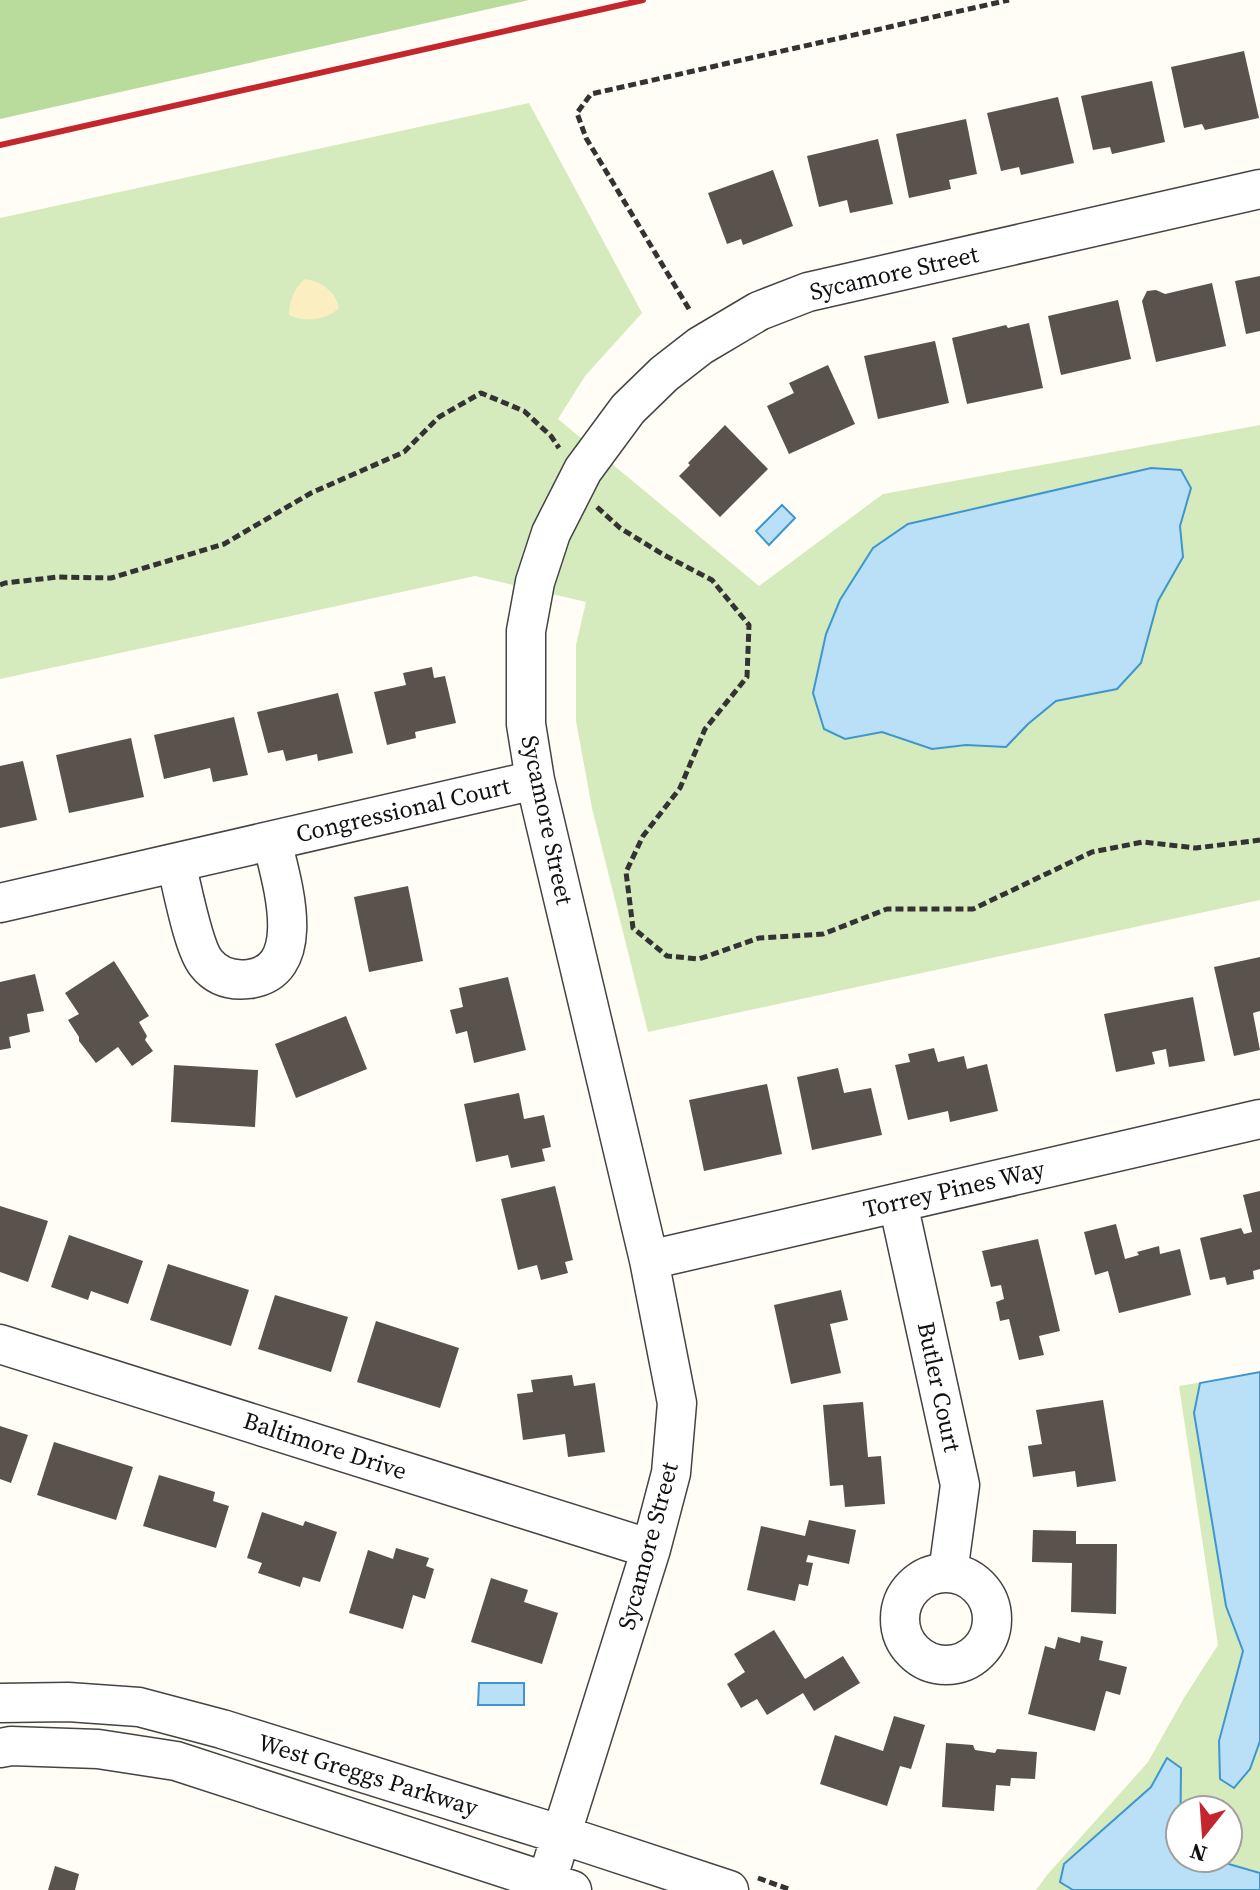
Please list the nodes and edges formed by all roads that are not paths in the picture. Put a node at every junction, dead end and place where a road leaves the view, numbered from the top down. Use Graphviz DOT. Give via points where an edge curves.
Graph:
graph roads {
  1 [pos="1260,189"];
  2 [pos="535,780"];
  3 [pos="272,841"];
  4 [pos="176,863"];
  5 [pos="0,903"];
  6 [pos="1260,1119"];
  7 [pos="898,1203"];
  8 [pos="649,1260"];
  9 [pos="0,1344"];
  10 [pos="651,1549"];
  11 [pos="948,1573"];
  12 [pos="0,1703"];
  13 [pos="0,1748"];
  14 [pos="556,1871"];
  15 [pos="729,1890"];
  1 -- 2 [label="street, Sycamore Street" via="808,292 759,311 664,374 628,409 583,470 551,533 535,582 526,631 526,724"];
  2 -- 3 [label="street, Congressional Court"];
  2 -- 8 [label="street, Sycamore Street"];
  3 -- 4 [label="street, Congressional Court"];
  3 -- 4 [label="street, Congressional Court" via="288,927 286,947 275,968 257,978 219,975 204,962"];
  4 -- 5 [label="street, Congressional Court"];
  6 -- 7 [label="street, Torrey Pines Way"];
  7 -- 8 [label="street, Torrey Pines Way"];
  7 -- 11 [label="street, Butler Court" via="960,1485"];
  8 -- 10 [label="street, Sycamore Street" via="677,1403 671,1473"];
  9 -- 10 [label="street, Baltimore Drive"];
  10 -- 14 [label="street, Sycamore Street"];
  12 -- 14 [label="street, West Greggs Parkway" via="139,1707 237,1734"];
  13 -- 14 [label="street, West Greggs Parkway" via="98,1749 176,1761"];
  14 -- 15 [label="street, West Greggs Parkway"];
}
